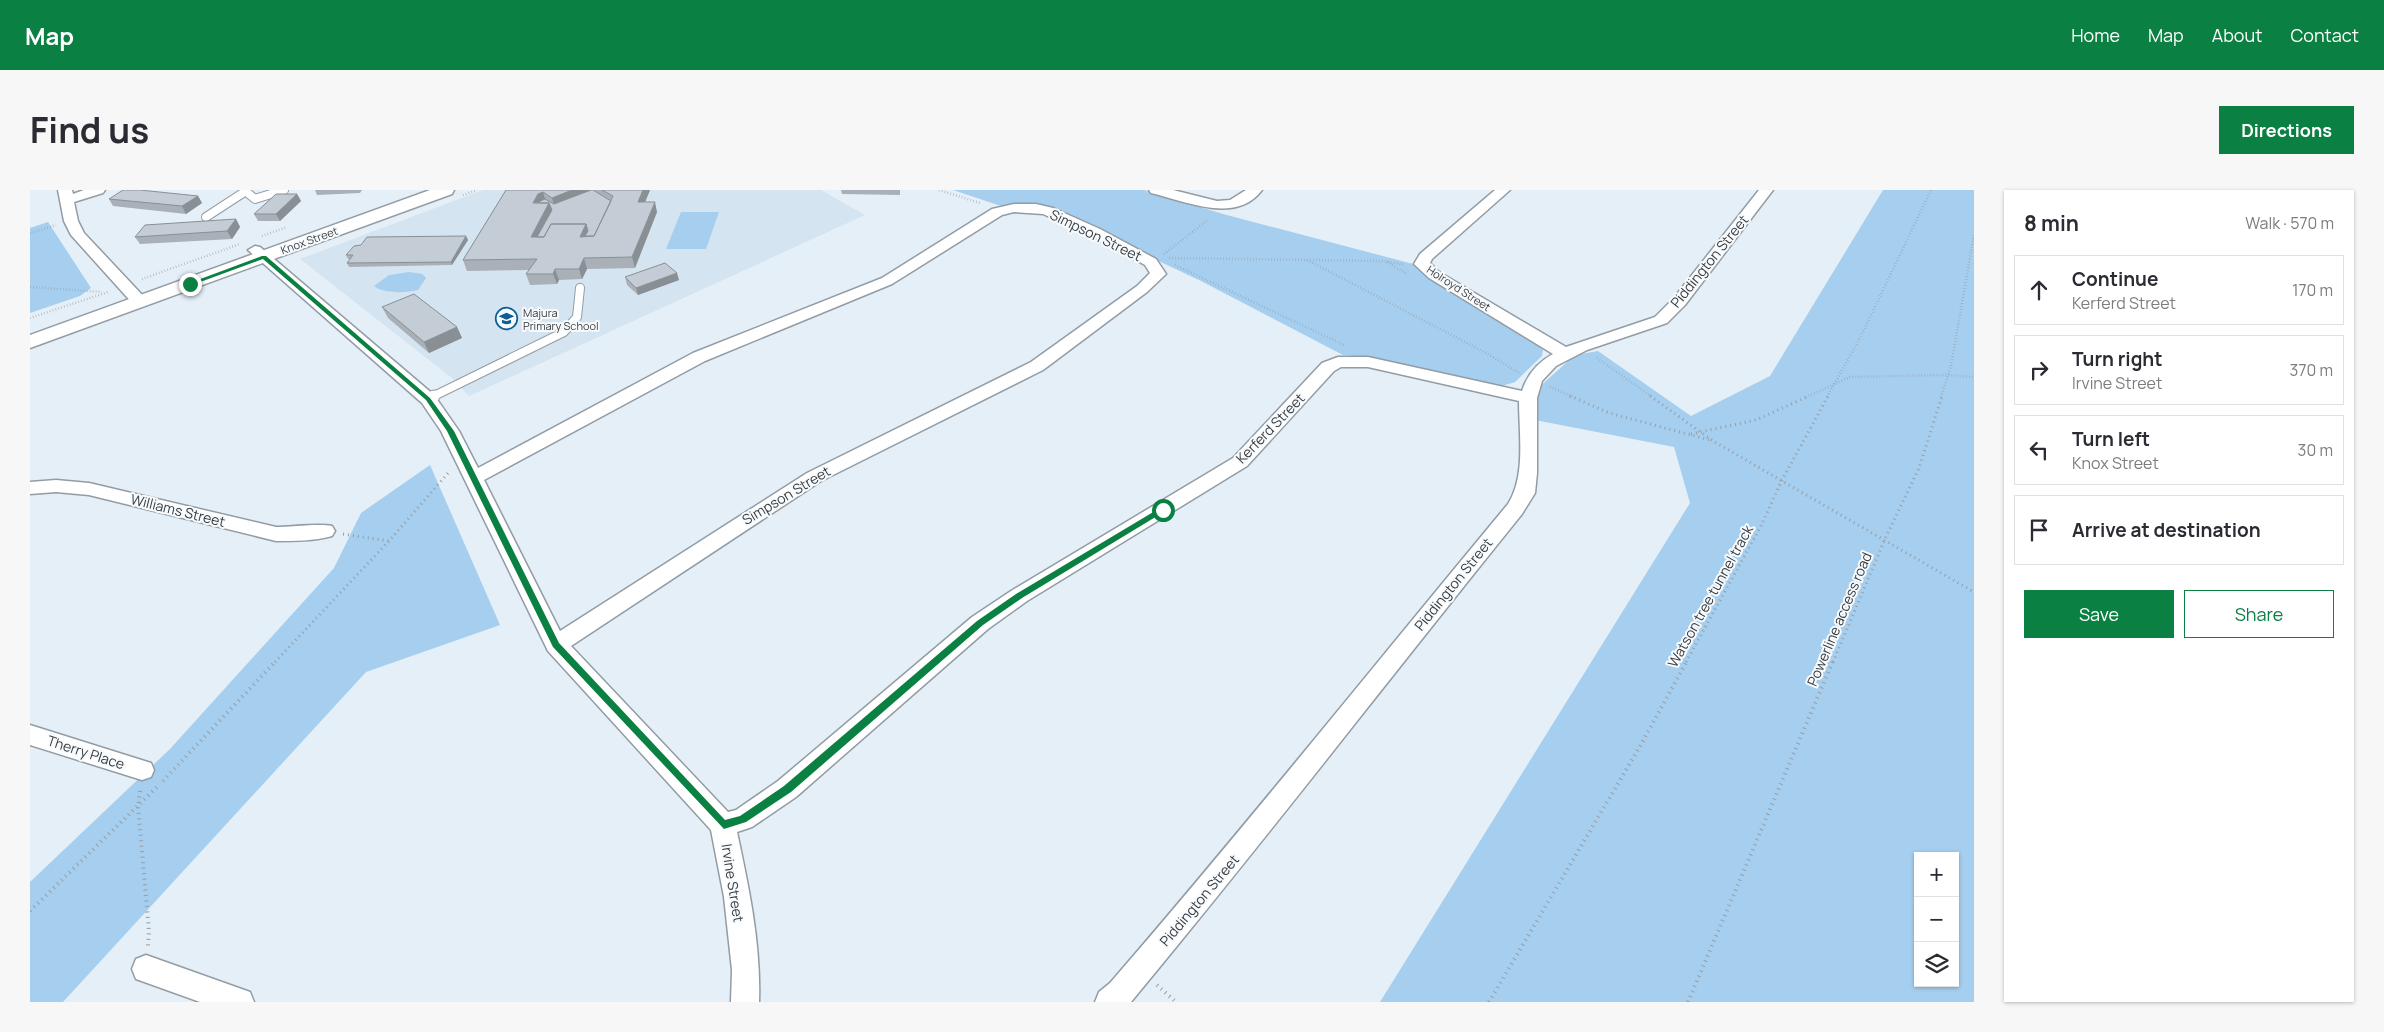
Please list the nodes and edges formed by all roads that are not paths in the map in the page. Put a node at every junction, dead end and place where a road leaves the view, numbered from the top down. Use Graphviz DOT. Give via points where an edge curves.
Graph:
graph roads {
  1 [pos="98,190"];
  2 [pos="284,190"];
  3 [pos="422,190"];
  4 [pos="446,190"];
  5 [pos="1156,190"];
  6 [pos="1255,190"];
  7 [pos="1503,190"];
  8 [pos="1766,190"];
  9 [pos="245,191"];
  10 [pos="66,195"];
  11 [pos="206,217"];
  12 [pos="255,247"];
  13 [pos="580,288"];
  14 [pos="132,294"];
  15 [pos="30,329"];
  16 [pos="30,342"];
  17 [pos="1573,350"];
  18 [pos="1531,389"];
  19 [pos="428,399"];
  20 [pos="473,478"];
  21 [pos="30,488"];
  22 [pos="325,531"];
  23 [pos="556,645"];
  24 [pos="30,735"];
  25 [pos="142,770"];
  26 [pos="724,825"];
  27 [pos="146,969"];
  28 [pos="240,1002"];
  29 [pos="745,1002"];
  30 [pos="1109,1002"];
  1 -- 10 [label="street"];
  2 -- 9 [label="lane" via="255,199"];
  3 -- 12 [label="street, Knox Street"];
  4 -- 12 [label="street, Knox Street"];
  5 -- 6 [label="street" via="1207,204 1226,205 1234,204"];
  7 -- 17 [label="street, Holroyd Street" via="1425,257 1422,264"];
  8 -- 17 [label="street, Piddington Street" via="1679,302 1661,320"];
  9 -- 11 [label="lane"];
  10 -- 14 [label="street" via="78,235"];
  12 -- 14 [label="street, Knox Street"];
  12 -- 19 [label="street, Irvine Street"];
  13 -- 19 [label="lane" via="577,317 564,332"];
  14 -- 15 [label="street, Knox Street"];
  14 -- 16 [label="street, Knox Street"];
  17 -- 18 [label="street, Piddington Street" via="1550,362"];
  18 -- 26 [label="street, Kerferd Street" via="1368,362 1338,362 1328,367 1240,462 980,623 787,789 743,819"];
  18 -- 30 [label="street, Piddington Street" via="1528,473 1525,493 1515,509 1225,869"];
  19 -- 20 [label="street, Irvine Street" via="444,420"];
  20 -- 23 [label="street, Irvine Street"];
  20 -- 23 [label="street, Simpson Street" via="667,373 888,281 997,212 1025,207 1048,211 1155,260 1158,274 1152,281 1037,366 814,477"];
  21 -- 22 [label="street, Williams Street" via="90,489 276,534"];
  23 -- 26 [label="street, Irvine Street"];
  24 -- 25 [label="street, Therry Place"];
  26 -- 29 [label="street, Irvine Street" via="746,970"];
  27 -- 28 [label="street"];
}
